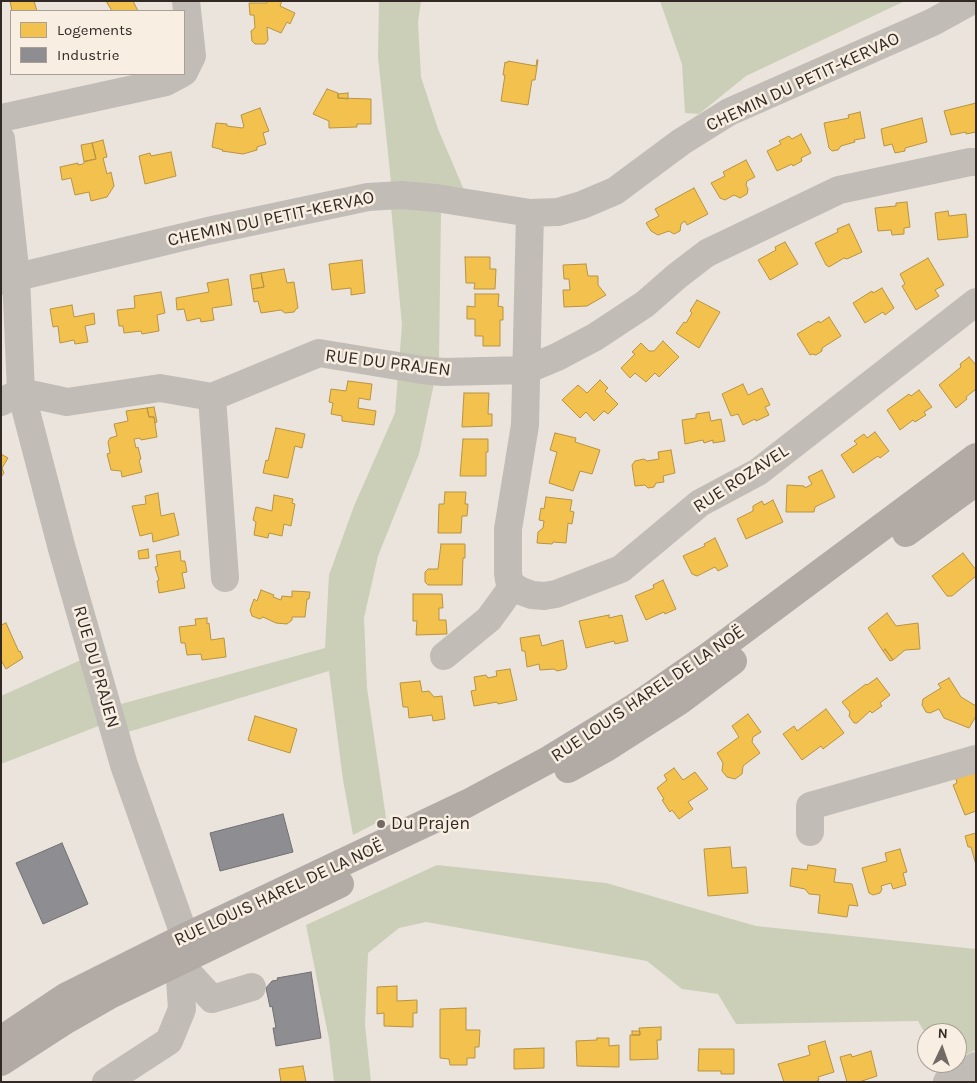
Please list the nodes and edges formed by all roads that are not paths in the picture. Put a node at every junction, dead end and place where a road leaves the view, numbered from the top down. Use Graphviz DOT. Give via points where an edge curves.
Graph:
graph roads {
  1 [pos="186,1"];
  2 [pos="971,1"];
  3 [pos="185,68"];
  4 [pos="178,75"];
  5 [pos="1,118"];
  6 [pos="1,139"];
  7 [pos="976,162"];
  8 [pos="530,213"];
  9 [pos="9,279"];
  10 [pos="976,302"];
  11 [pos="526,370"];
  12 [pos="11,397"];
  13 [pos="212,397"];
  14 [pos="976,457"];
  15 [pos="976,482"];
  16 [pos="225,578"];
  17 [pos="513,586"];
  18 [pos="444,656"];
  19 [pos="976,759"];
  20 [pos="810,832"];
  21 [pos="182,950"];
  22 [pos="252,987"];
  23 [pos="1,1040"];
  24 [pos="1,1062"];
  25 [pos="976,1066"];
  26 [pos="106,1082"];
  27 [pos="947,1082"];
  1 -- 3 [label="street" via="192,56"];
  2 -- 8 [label="street, CHEMIN DU PETIT-KERVAO" via="933,22 729,112 681,142 615,191 558,212"];
  4 -- 5 [label="street" via="166,82"];
  6 -- 9 [label="street, RUE DU PRAJEN"];
  7 -- 11 [label="street" via="839,190 708,254 645,304 595,337 557,358"];
  8 -- 9 [label="street, CHEMIN DU PETIT-KERVAO" via="436,198 368,197"];
  8 -- 11 [label="street"];
  9 -- 12 [label="street, RUE DU PRAJEN"];
  10 -- 17 [label="street, RUE ROZAVEL" via="758,472 700,503 621,569 550,595 532,594"];
  11 -- 13 [label="street, RUE DU PRAJEN" via="443,372 318,353"];
  11 -- 17 [label="street" via="525,425 508,529 508,573"];
  12 -- 13 [label="street" via="67,402 160,388"];
  12 -- 21 [label="street, RUE DU PRAJEN" via="62,549 124,765"];
  13 -- 16 [label="street"];
  14 -- 21 [label="main road, RUE LOUIS HAREL DE LA NOË" via="635,707 550,759 468,803"];
  15 -- 21 [label="main road, RUE LOUIS HAREL DE LA NOË" via="678,702 606,748 548,781"];
  17 -- 18 [label="street" via="489,619"];
  19 -- 20 [label="street" via="810,806"];
  21 -- 22 [label="street" via="212,999"];
  21 -- 23 [label="main road, RUE LOUIS HAREL DE LA NOË" via="65,997"];
  21 -- 24 [label="main road, RUE LOUIS HAREL DE LA NOË"];
  21 -- 26 [label="street" via="182,1009 169,1041"];
  25 -- 27 [label="street"];
}
